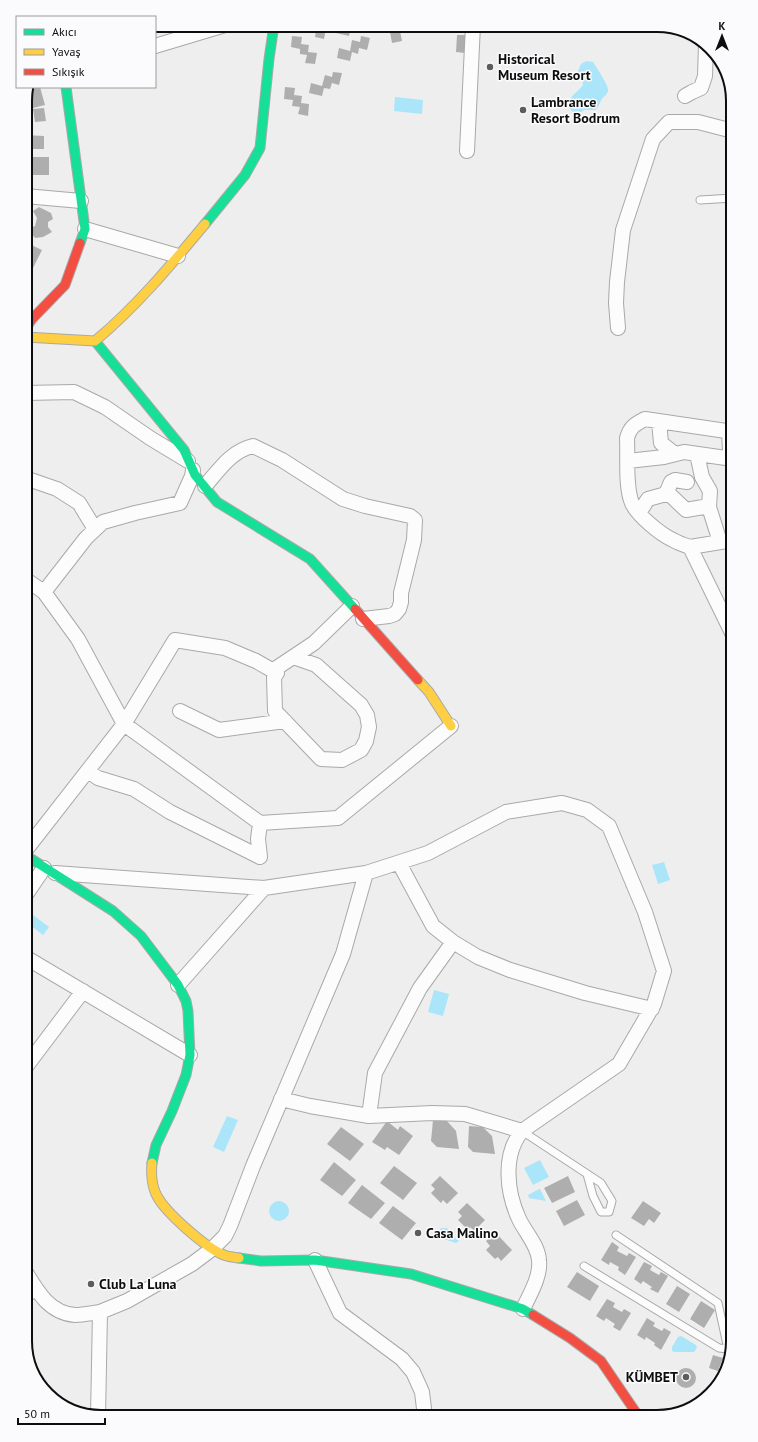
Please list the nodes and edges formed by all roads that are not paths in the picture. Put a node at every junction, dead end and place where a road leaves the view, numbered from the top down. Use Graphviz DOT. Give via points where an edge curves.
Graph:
graph roads {
  1 [pos="202,32"];
  2 [pos="273,32"];
  3 [pos="473,32"];
  4 [pos="156,46"];
  5 [pos="706,56"];
  6 [pos="66,88"];
  7 [pos="685,96"];
  8 [pos="726,129"];
  9 [pos="467,151"];
  10 [pos="32,197"];
  11 [pos="726,198"];
  12 [pos="700,200"];
  13 [pos="81,201"];
  14 [pos="85,229"];
  15 [pos="178,256"];
  16 [pos="32,319"];
  17 [pos="618,328"];
  18 [pos="32,337"];
  19 [pos="95,341"];
  20 [pos="32,393"];
  21 [pos="659,421"];
  22 [pos="726,431"];
  23 [pos="675,454"];
  24 [pos="697,454"];
  25 [pos="726,458"];
  26 [pos="628,461"];
  27 [pos="191,466"];
  28 [pos="32,480"];
  29 [pos="687,482"];
  30 [pos="204,486"];
  31 [pos="667,492"];
  32 [pos="709,506"];
  33 [pos="639,513"];
  34 [pos="95,529"];
  35 [pos="726,541"];
  36 [pos="690,547"];
  37 [pos="32,584"];
  38 [pos="44,592"];
  39 [pos="352,606"];
  40 [pos="363,619"];
  41 [pos="726,621"];
  42 [pos="293,657"];
  43 [pos="277,673"];
  44 [pos="180,711"];
  45 [pos="285,722"];
  46 [pos="124,724"];
  47 [pos="451,726"];
  48 [pos="88,771"];
  49 [pos="260,823"];
  50 [pos="32,842"];
  51 [pos="32,860"];
  52 [pos="399,862"];
  53 [pos="48,871"];
  54 [pos="366,873"];
  55 [pos="32,888"];
  56 [pos="264,888"];
  57 [pos="453,942"];
  58 [pos="32,961"];
  59 [pos="178,985"];
  60 [pos="83,991"];
  61 [pos="652,1009"];
  62 [pos="190,1055"];
  63 [pos="32,1059"];
  64 [pos="281,1099"];
  65 [pos="369,1116"];
  66 [pos="522,1131"];
  67 [pos="587,1174"];
  68 [pos="616,1235"];
  69 [pos="212,1249"];
  70 [pos="315,1260"];
  71 [pos="584,1266"];
  72 [pos="32,1283"];
  73 [pos="37,1292"];
  74 [pos="32,1295"];
  75 [pos="523,1309"];
  76 [pos="100,1312"];
  77 [pos="726,1341"];
  78 [pos="725,1350"];
  79 [pos="98,1410"];
  80 [pos="424,1410"];
  81 [pos="634,1410"];
  1 -- 4 [label="street"];
  2 -- 15 [label="street" via="260,148 245,175"];
  3 -- 9 [label="street"];
  5 -- 7 [label="street" via="705,76 701,88"];
  6 -- 13 [label="street"];
  8 -- 17 [label="street" via="698,122 669,122 653,140 622,230 616,303"];
  10 -- 13 [label="street"];
  11 -- 12 [label="lane"];
  13 -- 14 [label="street"];
  14 -- 15 [label="street"];
  14 -- 16 [label="street" via="65,285"];
  15 -- 19 [label="street" via="118,322"];
  18 -- 19 [label="street"];
  19 -- 27 [label="street" via="184,450"];
  20 -- 27 [label="street" via="74,392 105,407"];
  21 -- 22 [label="street"];
  21 -- 23 [label="street" via="661,443"];
  21 -- 26 [label="street" via="645,419 635,423 629,430"];
  23 -- 24 [label="street"];
  23 -- 26 [label="street"];
  24 -- 25 [label="street"];
  24 -- 32 [label="street" via="702,477 710,491"];
  26 -- 33 [label="street" via="628,490 631,503"];
  27 -- 30 [label="street"];
  27 -- 34 [label="street" via="192,476 180,503 103,522"];
  28 -- 34 [label="street" via="56,489 79,503"];
  29 -- 31 [label="street" via="671,482"];
  30 -- 39 [label="street" via="217,502 310,559"];
  30 -- 40 [label="street" via="236,452 253,446 282,460 343,499 410,516 415,520 414,540 399,609 389,616"];
  31 -- 32 [label="street" via="686,510"];
  31 -- 33 [label="street" via="648,499"];
  32 -- 35 [label="street"];
  33 -- 36 [label="street" via="672,540"];
  34 -- 38 [label="street"];
  35 -- 36 [label="street"];
  36 -- 41 [label="street"];
  37 -- 38 [label="street"];
  38 -- 46 [label="street" via="78,639"];
  39 -- 40 [label="street"];
  39 -- 42 [label="street" via="314,643"];
  40 -- 47 [label="street" via="429,692"];
  42 -- 43 [label="street" via="275,669"];
  42 -- 45 [label="street" via="316,665 350,695 368,715 369,727 361,750 342,760 331,760 320,759"];
  43 -- 45 [label="street" via="274,677 275,711"];
  43 -- 46 [label="street" via="225,648 175,640"];
  44 -- 45 [label="street" via="219,730"];
  46 -- 48 [label="street"];
  46 -- 49 [label="street"];
  47 -- 49 [label="street" via="338,818"];
  48 -- 49 [label="street" via="98,778 134,789 170,812 260,857"];
  48 -- 50 [label="street"];
  51 -- 53 [label="street"];
  52 -- 54 [label="street"];
  52 -- 57 [label="street" via="433,926"];
  52 -- 61 [label="street" via="428,853 506,812 562,803 587,810 609,826 645,912 664,972"];
  53 -- 55 [label="street"];
  53 -- 56 [label="street"];
  53 -- 59 [label="street" via="119,916 141,936"];
  54 -- 56 [label="street"];
  54 -- 64 [label="street" via="343,954"];
  56 -- 59 [label="street"];
  57 -- 61 [label="street" via="478,957 510,970 585,993"];
  57 -- 65 [label="street" via="420,988 375,1073"];
  58 -- 60 [label="street"];
  59 -- 62 [label="street" via="186,1000 188,1011"];
  60 -- 62 [label="street"];
  60 -- 63 [label="street"];
  61 -- 66 [label="street" via="619,1064"];
  62 -- 69 [label="street" via="186,1075 154,1154 153,1184 164,1206"];
  64 -- 65 [label="street"];
  64 -- 69 [label="street" via="230,1226 225,1236"];
  65 -- 66 [label="street" via="432,1112 465,1114"];
  66 -- 67 [label="lane"];
  66 -- 75 [label="street" via="516,1138 510,1158 510,1195 539,1259 539,1271"];
  67 -- 67 [label="lane" via="601,1183 612,1201 609,1212 601,1212"];
  68 -- 77 [label="lane" via="718,1303"];
  69 -- 70 [label="street" via="225,1256 261,1261"];
  69 -- 76 [label="street" via="192,1264 127,1301"];
  70 -- 75 [label="street" via="411,1274"];
  70 -- 80 [label="street" via="340,1313 402,1359 413,1372 422,1392"];
  71 -- 78 [label="lane"];
  72 -- 73 [label="street"];
  73 -- 74 [label="lane"];
  73 -- 76 [label="street" via="54,1308 64,1313 76,1315"];
  75 -- 81 [label="street" via="601,1361"];
  76 -- 79 [label="street"];
}
